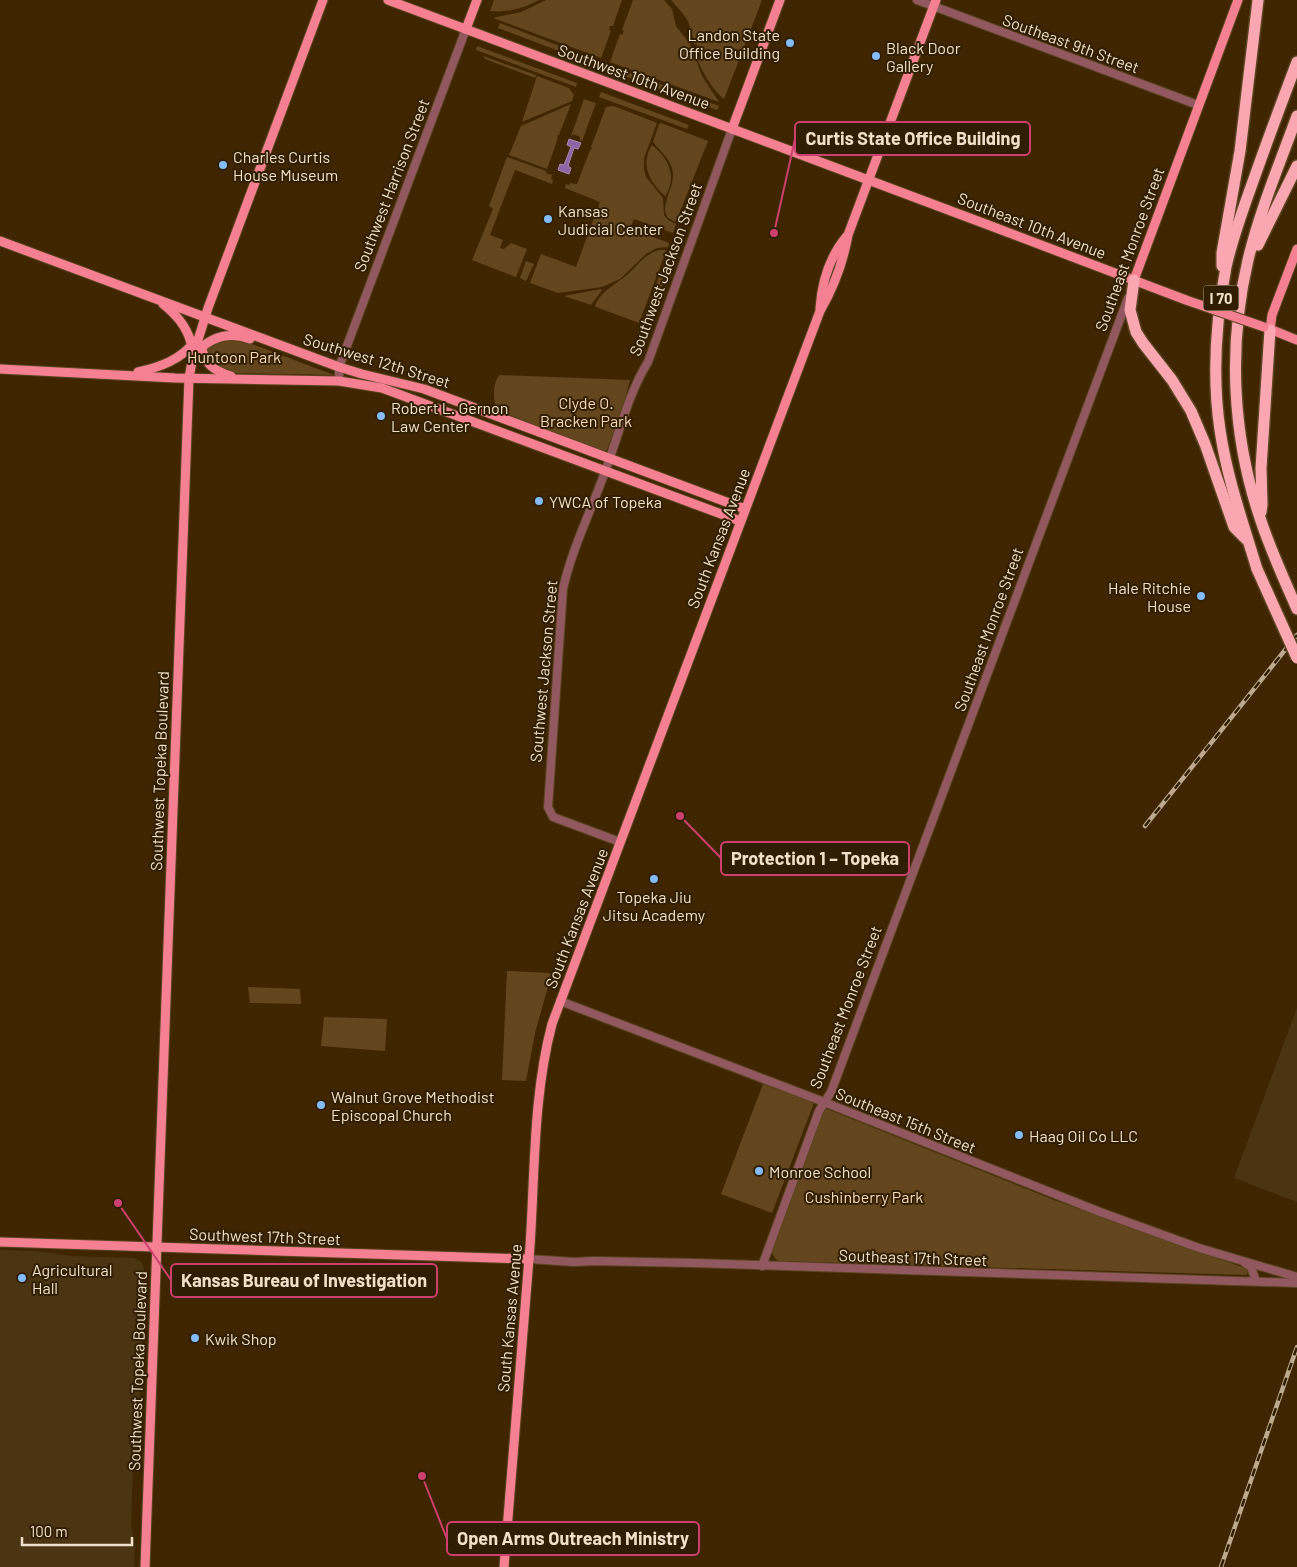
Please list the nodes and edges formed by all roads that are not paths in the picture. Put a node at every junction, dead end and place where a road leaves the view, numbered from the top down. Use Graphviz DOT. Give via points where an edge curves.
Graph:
graph roads {
  1 [pos="323,0"];
  2 [pos="388,0"];
  3 [pos="476,0"];
  4 [pos="780,0"];
  5 [pos="917,0"];
  6 [pos="1238,0"];
  7 [pos="1258,0"];
  8 [pos="935,3"];
  9 [pos="466,29"];
  10 [pos="1297,62"];
  11 [pos="1198,105"];
  12 [pos="1297,116"];
  13 [pos="732,129"];
  14 [pos="1297,166"];
  15 [pos="868,180"];
  16 [pos="0,242"];
  17 [pos="1297,249"];
  18 [pos="1134,280"];
  19 [pos="1223,286"];
  20 [pos="1242,289"];
  21 [pos="159,300"];
  22 [pos="205,317"];
  23 [pos="1267,328"];
  24 [pos="199,337"];
  25 [pos="1297,340"];
  26 [pos="197,346"];
  27 [pos="193,356"];
  28 [pos="339,367"];
  29 [pos="0,369"];
  30 [pos="128,375"];
  31 [pos="189,378"];
  32 [pos="241,379"];
  33 [pos="339,382"];
  34 [pos="610,458"];
  35 [pos="606,471"];
  36 [pos="745,509"];
  37 [pos="1260,517"];
  38 [pos="740,521"];
  39 [pos="1248,541"];
  40 [pos="1297,609"];
  41 [pos="1297,658"];
  42 [pos="620,842"];
  43 [pos="560,1001"];
  44 [pos="824,1102"];
  45 [pos="0,1242"];
  46 [pos="157,1247"];
  47 [pos="529,1260"];
  48 [pos="1243,1262"];
  49 [pos="762,1266"];
  50 [pos="1297,1277"];
  51 [pos="1256,1282"];
  52 [pos="1297,1282"];
  53 [pos="145,1567"];
  54 [pos="504,1567"];
  1 -- 22 [label="main road, Southwest Topeka Boulevard"];
  2 -- 9 [label="main road, Southwest 10th Avenue"];
  3 -- 9 [label="main road, Southwest Harrison Street"];
  4 -- 13 [label="main road, Southwest Jackson Street"];
  5 -- 8 [label="street, Southeast 9th Street"];
  6 -- 11 [label="main road, Southeast Monroe Street"];
  7 -- 19 [label="highway" via="1240,151 1222,253"];
  8 -- 11 [label="street, Southeast 9th Street"];
  8 -- 15 [label="main road, South Kansas Avenue"];
  9 -- 13 [label="main road, Southwest 10th Avenue"];
  9 -- 28 [label="street, Southwest Harrison Street"];
  10 -- 19 [label="highway, I 70" via="1241,215"];
  11 -- 18 [label="main road, Southeast Monroe Street"];
  12 -- 20 [label="highway, I 70" via="1256,228"];
  13 -- 15 [label="main road, Southwest 10th Avenue"];
  13 -- 34 [label="street, Southwest Jackson Street"];
  14 -- 20 [label="highway" via="1260,239"];
  15 -- 18 [label="main road, Southeast 10th Avenue"];
  15 -- 36 [label="main road, South Kansas Avenue" via="831,291 820,311"];
  16 -- 21 [label="main road, Southwest 12th Street"];
  17 -- 23 [label="main road"];
  18 -- 23 [label="main road, Southeast 10th Avenue, bridge"];
  18 -- 39 [label="highway" via="1130,310 1136,332 1191,411 1234,527"];
  18 -- 44 [label="street, Southeast Monroe Street" via="831,1092"];
  19 -- 39 [label="highway, I 70" via="1216,351 1218,418 1233,494"];
  20 -- 37 [label="highway, I 70" via="1236,345 1236,398 1243,452"];
  21 -- 22 [label="main road, Southwest 12th Street"];
  21 -- 26 [label="main road" via="174,313"];
  22 -- 24 [label="main road, Southwest Topeka Boulevard"];
  22 -- 28 [label="main road, Southwest 12th Street"];
  23 -- 25 [label="main road, Southeast 10th Avenue"];
  23 -- 37 [label="highway"];
  24 -- 26 [label="main road"];
  24 -- 27 [label="main road, Southwest Topeka Boulevard"];
  26 -- 27 [label="main road"];
  26 -- 28 [label="main road" via="217,337 236,336"];
  26 -- 30 [label="main road" via="158,368"];
  26 -- 32 [label="main road" via="214,369"];
  27 -- 31 [label="main road, Southwest Topeka Boulevard"];
  28 -- 33 [label="street, Southwest Harrison Street"];
  28 -- 34 [label="main road, Southwest 12th Street" via="424,389"];
  29 -- 30 [label="main road, Southwest 12th Street"];
  30 -- 31 [label="main road, Southwest 12th Street"];
  31 -- 32 [label="main road, Southwest 12th Street"];
  31 -- 46 [label="main road, Southwest Topeka Boulevard"];
  32 -- 33 [label="main road, Southwest 12th Street"];
  33 -- 35 [label="main road, Southwest 12th Street" via="395,392"];
  34 -- 35 [label="street, Southwest Jackson Street"];
  34 -- 36 [label="main road, Southwest 12th Street"];
  35 -- 38 [label="main road, Southwest 12th Street"];
  35 -- 42 [label="street, Southwest Jackson Street" via="563,589 548,800 553,816"];
  36 -- 38 [label="main road, South Kansas Avenue"];
  37 -- 40 [label="highway, I 70"];
  38 -- 42 [label="main road, South Kansas Avenue"];
  39 -- 41 [label="highway, I 70, bridge" via="1257,569"];
  42 -- 43 [label="main road, South Kansas Avenue"];
  43 -- 44 [label="street, Southeast 15th Street"];
  43 -- 47 [label="main road, South Kansas Avenue" via="545,1053 539,1090"];
  44 -- 48 [label="street, Southeast 15th Street" via="1100,1212"];
  44 -- 49 [label="street, Southeast Monroe Street"];
  45 -- 46 [label="main road, Southwest 17th Street"];
  46 -- 47 [label="main road, Southwest 17th Street"];
  46 -- 53 [label="main road, Southwest Topeka Boulevard"];
  47 -- 49 [label="street, Southeast 17th Street"];
  47 -- 54 [label="main road, South Kansas Avenue"];
  48 -- 50 [label="street, Southeast 15th Street"];
  48 -- 51 [label="street" via="1251,1267"];
  49 -- 51 [label="street, Southeast 17th Street"];
  51 -- 52 [label="street, Southeast 17th Street"];
}
